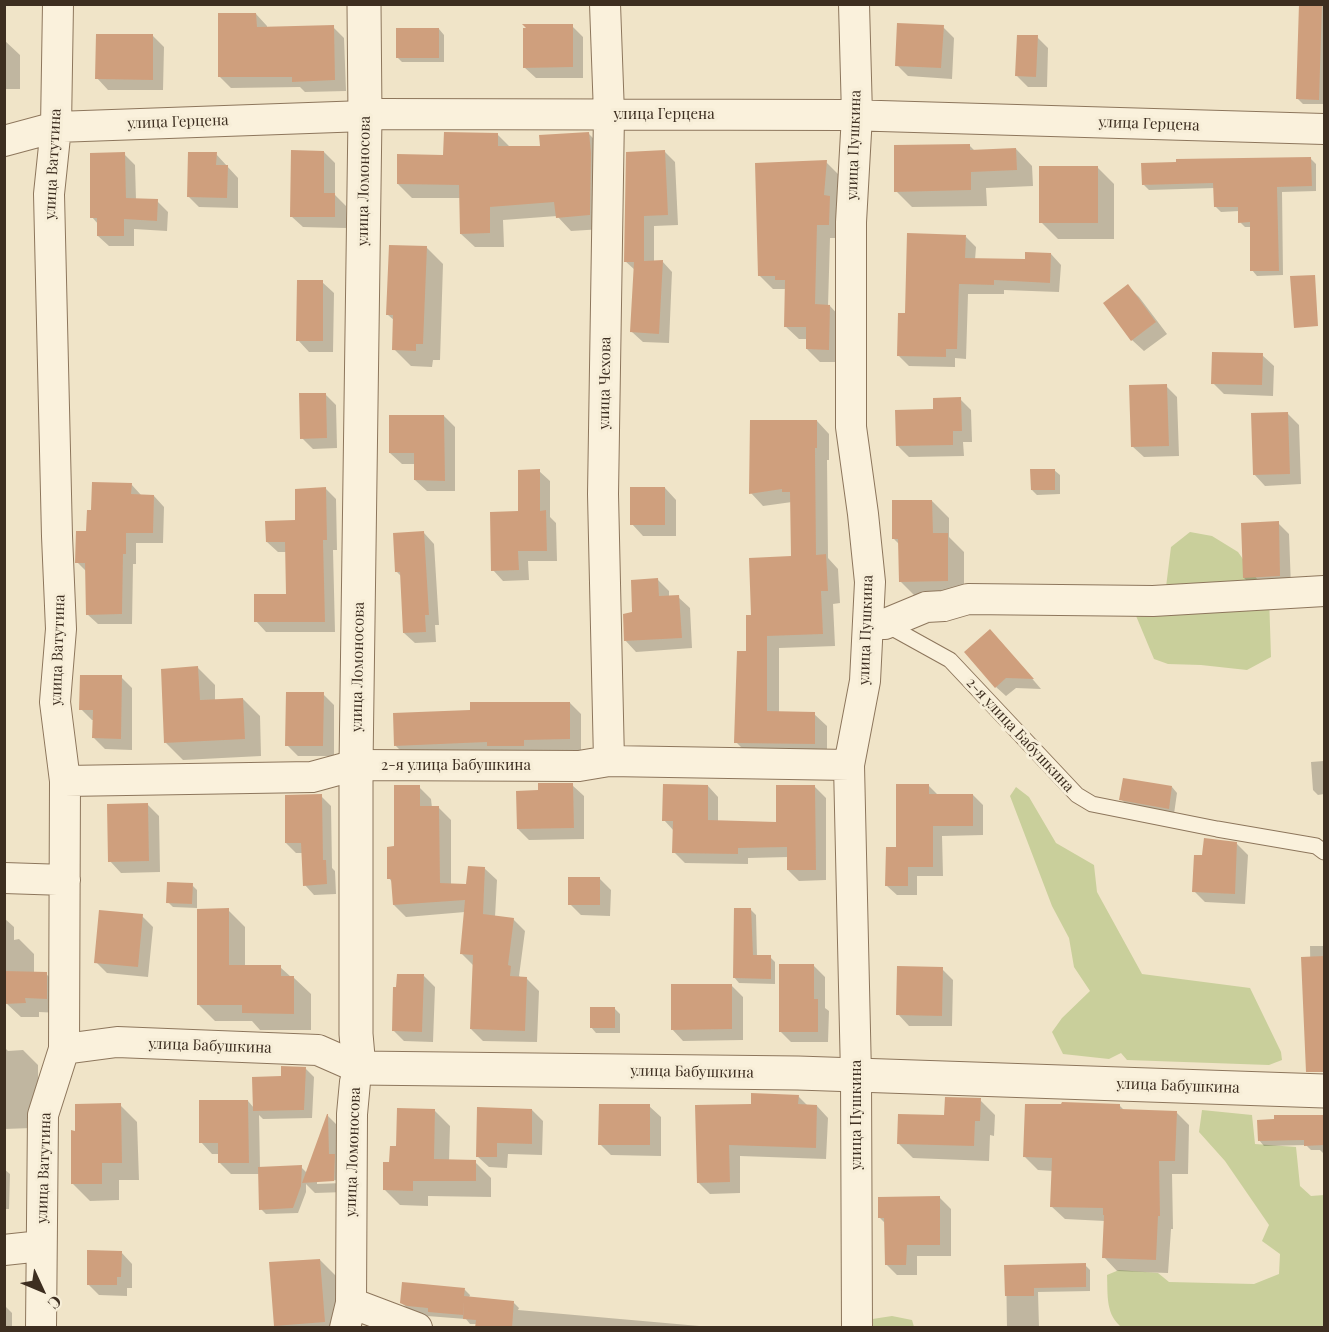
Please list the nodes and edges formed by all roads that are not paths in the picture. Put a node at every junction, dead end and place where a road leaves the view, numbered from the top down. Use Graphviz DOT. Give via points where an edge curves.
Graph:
graph roads {
  1 [pos="58,4"];
  2 [pos="364,4"];
  3 [pos="605,4"];
  4 [pos="854,4"];
  5 [pos="609,114"];
  6 [pos="857,115"];
  7 [pos="364,116"];
  8 [pos="56,127"];
  9 [pos="1324,129"];
  10 [pos="4,141"];
  11 [pos="1324,591"];
  12 [pos="876,624"];
  13 [pos="609,761"];
  14 [pos="356,765"];
  15 [pos="849,765"];
  16 [pos="65,781"];
  17 [pos="1324,852"];
  18 [pos="4,878"];
  19 [pos="65,880"];
  20 [pos="64,1049"];
  21 [pos="359,1068"];
  22 [pos="856,1075"];
  23 [pos="1324,1091"];
  24 [pos="41,1246"];
  25 [pos="4,1250"];
  26 [pos="348,1315"];
  27 [pos="41,1328"];
  28 [pos="417,1328"];
  29 [pos="857,1328"];
  1 -- 8 [label="street, улица Ватутина"];
  2 -- 7 [label="street, улица Ломоносова"];
  3 -- 5 [label="street, улица Чехова"];
  4 -- 6 [label="street, улица Пушкина"];
  5 -- 6 [label="street, улица Герцена"];
  5 -- 7 [label="street, улица Герцена"];
  5 -- 13 [label="street, улица Чехова" via="603,494"];
  6 -- 9 [label="street, улица Герцена"];
  6 -- 12 [label="street, улица Пушкина" via="851,222 851,427"];
  7 -- 8 [label="street, улица Герцена"];
  7 -- 14 [label="street, улица Ломоносова"];
  8 -- 10 [label="street, улица Герцена"];
  8 -- 16 [label="street, улица Ватутина" via="49,194 61,629 55,702"];
  11 -- 12 [label="street" via="1153,601 968,599 926,607"];
  12 -- 15 [label="street, улица Пушкина"];
  12 -- 17 [label="lane, 2-я улица Бабушкина" via="950,660 1077,795 1092,804 1316,846"];
  13 -- 14 [label="street, 2-я улица Бабушкина" via="579,766"];
  13 -- 15 [label="street, 2-я улица Бабушкина"];
  14 -- 16 [label="street, 2-я улица Бабушкина" via="312,777"];
  14 -- 21 [label="street, улица Ломоносова"];
  15 -- 22 [label="street, улица Пушкина"];
  16 -- 19 [label="street, улица Ватутина"];
  18 -- 19 [label="street"];
  19 -- 20 [label="street, улица Ватутина"];
  20 -- 21 [label="street, улица Бабушкина" via="117,1042 318,1050"];
  20 -- 24 [label="street, улица Ватутина" via="43,1115"];
  21 -- 22 [label="street, улица Бабушкина"];
  21 -- 26 [label="street, улица Ломоносова" via="352,1114"];
  22 -- 23 [label="street, улица Бабушкина"];
  22 -- 29 [label="street, улица Пушкина"];
  24 -- 25 [label="street"];
  24 -- 27 [label="street, улица Ватутина"];
  26 -- 28 [label="street"];
}
